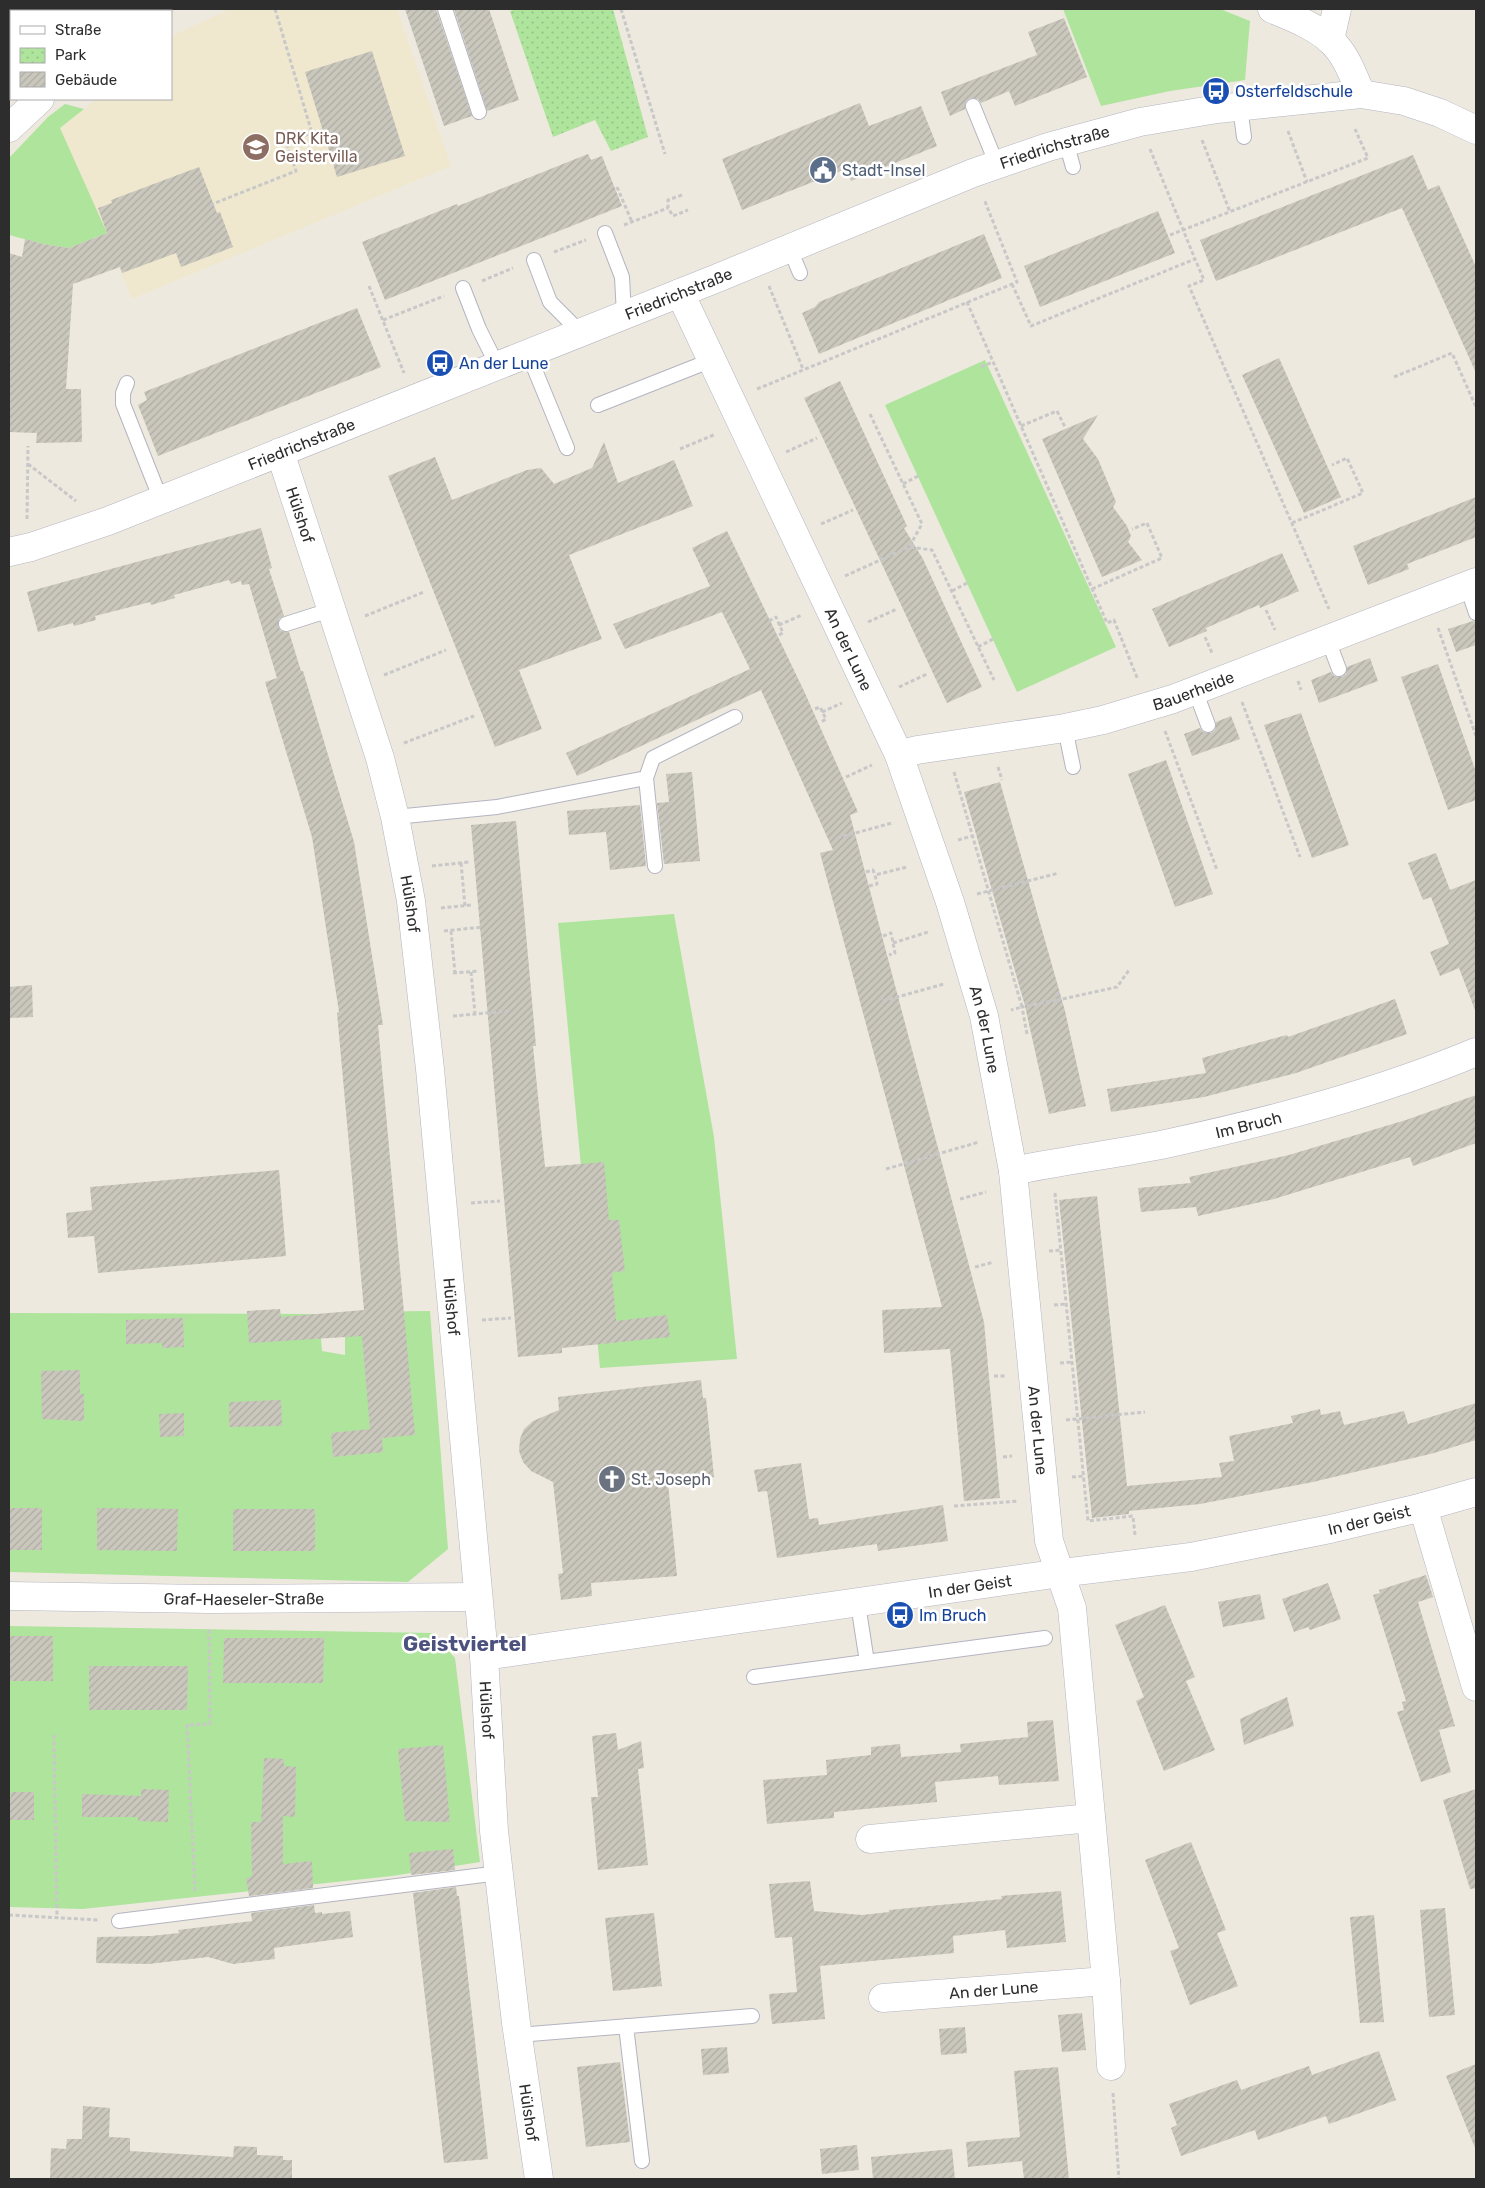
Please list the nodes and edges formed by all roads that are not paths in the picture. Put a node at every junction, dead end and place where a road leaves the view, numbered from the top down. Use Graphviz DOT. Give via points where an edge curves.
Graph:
graph roads {
  1 [pos="445,9"];
  2 [pos="1272,9"];
  3 [pos="1337,9"];
  4 [pos="1330,40"];
  5 [pos="1361,94"];
  6 [pos="39,100"];
  7 [pos="973,106"];
  8 [pos="1240,107"];
  9 [pos="479,112"];
  10 [pos="10,125"];
  11 [pos="1476,130"];
  12 [pos="1244,137"];
  13 [pos="997,165"];
  14 [pos="605,233"];
  15 [pos="534,260"];
  16 [pos="463,288"];
  17 [pos="680,293"];
  18 [pos="624,315"];
  19 [pos="580,332"];
  20 [pos="528,353"];
  21 [pos="712,360"];
  22 [pos="498,365"];
  23 [pos="127,383"];
  24 [pos="598,405"];
  25 [pos="566,448"];
  26 [pos="280,452"];
  27 [pos="161,500"];
  28 [pos="20,550"];
  29 [pos="1471,584"];
  30 [pos="333,609"];
  31 [pos="1476,614"];
  32 [pos="286,624"];
  33 [pos="1330,627"];
  34 [pos="1340,669"];
  35 [pos="1195,690"];
  36 [pos="735,717"];
  37 [pos="1208,725"];
  38 [pos="1065,728"];
  39 [pos="899,756"];
  40 [pos="1073,768"];
  41 [pos="646,778"];
  42 [pos="395,817"];
  43 [pos="655,866"];
  44 [pos="1476,1052"];
  45 [pos="1013,1171"];
  46 [pos="1476,1492"];
  47 [pos="1423,1507"];
  48 [pos="1061,1574"];
  49 [pos="9,1596"];
  50 [pos="478,1597"];
  51 [pos="858,1604"];
  52 [pos="1046,1638"];
  53 [pos="484,1656"];
  54 [pos="867,1662"];
  55 [pos="754,1677"];
  56 [pos="1476,1687"];
  57 [pos="1091,1818"];
  58 [pos="870,1839"];
  59 [pos="499,1873"];
  60 [pos="119,1920"];
  61 [pos="1106,1981"];
  62 [pos="883,1998"];
  63 [pos="752,2016"];
  64 [pos="626,2026"];
  65 [pos="518,2035"];
  66 [pos="1112,2066"];
  67 [pos="642,2161"];
  68 [pos="539,2179"];
  1 -- 9 [label="lane"];
  2 -- 4 [label="street"];
  3 -- 4 [label="street"];
  4 -- 5 [label="street" via="1348,63"];
  5 -- 8 [label="street, Friedrichstraße"];
  5 -- 11 [label="street, Friedrichstraße" via="1404,101"];
  6 -- 10 [label="street"];
  7 -- 13 [label="lane"];
  8 -- 12 [label="lane"];
  8 -- 13 [label="street, Friedrichstraße" via="1140,122 1070,155"];
  13 -- 17 [label="street, Friedrichstraße" via="795,261"];
  14 -- 18 [label="lane" via="622,277"];
  15 -- 19 [label="lane" via="550,302"];
  16 -- 22 [label="lane"];
  17 -- 18 [label="street, Friedrichstraße"];
  17 -- 21 [label="street, An der Lune"];
  18 -- 19 [label="street, Friedrichstraße"];
  19 -- 20 [label="street, Friedrichstraße"];
  20 -- 22 [label="street, Friedrichstraße"];
  20 -- 25 [label="lane"];
  21 -- 24 [label="lane"];
  21 -- 39 [label="street, An der Lune"];
  22 -- 26 [label="street, Friedrichstraße"];
  23 -- 27 [label="lane" via="123,404"];
  26 -- 27 [label="street, Friedrichstraße"];
  26 -- 30 [label="street, Hülshof"];
  27 -- 28 [label="street, Friedrichstraße"];
  29 -- 31 [label="lane"];
  29 -- 33 [label="street, Bauerheide"];
  30 -- 32 [label="lane"];
  30 -- 42 [label="street, Hülshof"];
  33 -- 34 [label="lane"];
  33 -- 35 [label="street, Bauerheide"];
  35 -- 37 [label="lane"];
  35 -- 38 [label="street, Bauerheide" via="1103,720"];
  36 -- 41 [label="lane" via="653,758"];
  38 -- 39 [label="street, Bauerheide" via="917,750"];
  38 -- 40 [label="lane"];
  39 -- 45 [label="street, An der Lune" via="950,902 984,1016"];
  41 -- 42 [label="lane" via="497,807"];
  41 -- 43 [label="lane"];
  42 -- 50 [label="street, Hülshof" via="411,901 428,1050"];
  44 -- 45 [label="street, Im Bruch" via="1363,1093 1273,1120"];
  45 -- 48 [label="street, An der Lune" via="1049,1541"];
  46 -- 47 [label="street, In der Geist"];
  47 -- 48 [label="street, In der Geist" via="1190,1557"];
  47 -- 56 [label="street, In der Geist"];
  48 -- 51 [label="street, In der Geist"];
  48 -- 57 [label="street, An der Lune" via="1072,1608"];
  49 -- 50 [label="street, Graf-Haeseler-Straße" via="209,1599"];
  50 -- 53 [label="street, Hülshof"];
  51 -- 53 [label="street, In der Geist"];
  51 -- 54 [label="lane"];
  52 -- 54 [label="lane"];
  53 -- 59 [label="street, Hülshof"];
  54 -- 55 [label="lane"];
  57 -- 58 [label="street"];
  57 -- 61 [label="street, An der Lune"];
  59 -- 60 [label="lane"];
  59 -- 65 [label="street, Hülshof"];
  61 -- 62 [label="street, An der Lune"];
  61 -- 66 [label="street, An der Lune"];
  63 -- 64 [label="lane"];
  64 -- 65 [label="lane"];
  64 -- 67 [label="lane"];
  65 -- 68 [label="street, Hülshof"];
}
